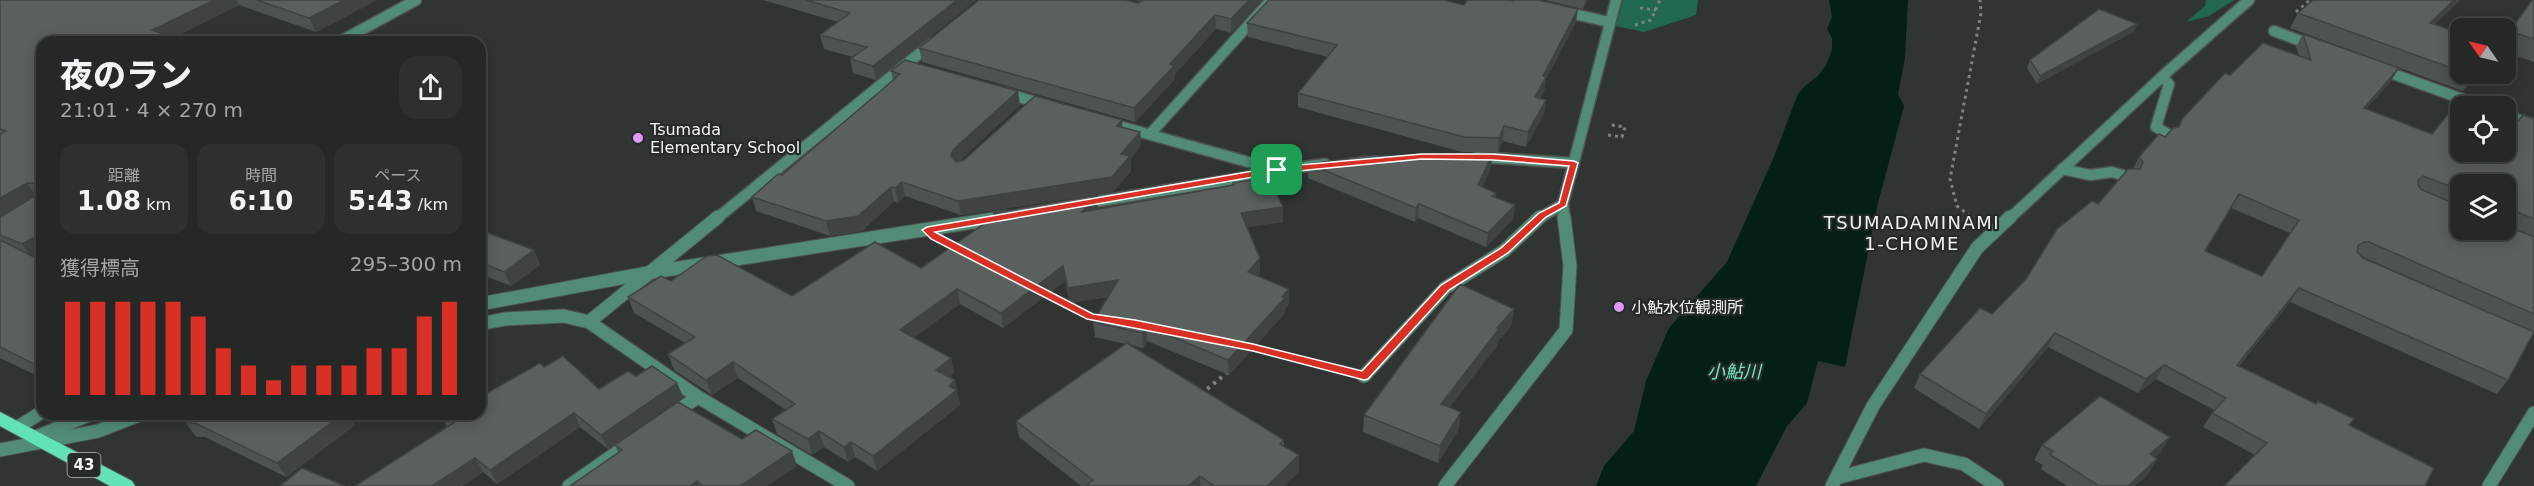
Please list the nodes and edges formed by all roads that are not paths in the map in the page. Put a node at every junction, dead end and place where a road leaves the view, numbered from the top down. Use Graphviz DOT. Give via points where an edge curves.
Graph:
graph roads {
  1 [pos="416,0"];
  2 [pos="1271,0"];
  3 [pos="1616,0"];
  4 [pos="2249,0"];
  5 [pos="1554,10"];
  6 [pos="1609,22"];
  7 [pos="2274,31"];
  8 [pos="350,36"];
  9 [pos="941,36"];
  10 [pos="2329,51"];
  11 [pos="2373,67"];
  12 [pos="2162,77"];
  13 [pos="992,89"];
  14 [pos="2454,96"];
  15 [pos="1058,108"];
  16 [pos="1092,118"];
  17 [pos="2516,119"];
  18 [pos="2534,125"];
  19 [pos="1151,133"];
  20 [pos="2168,134"];
  21 [pos="1469,157"];
  22 [pos="1337,163"];
  23 [pos="1574,163"];
  24 [pos="2062,169"];
  25 [pos="1277,170"];
  26 [pos="2129,177"];
  27 [pos="1563,204"];
  28 [pos="1069,207"];
  29 [pos="1022,214"];
  30 [pos="653,272"];
  31 [pos="486,299"];
  32 [pos="589,322"];
  33 [pos="486,323"];
  34 [pos="1364,376"];
  35 [pos="698,397"];
  36 [pos="2534,413"];
  37 [pos="36,416"];
  38 [pos="0,418"];
  39 [pos="80,420"];
  40 [pos="126,420"];
  41 [pos="661,422"];
  42 [pos="18,428"];
  43 [pos="643,435"];
  44 [pos="38,441"];
  45 [pos="0,450"];
  46 [pos="1834,482"];
  47 [pos="126,486"];
  48 [pos="569,486"];
  49 [pos="848,486"];
  50 [pos="1445,486"];
  51 [pos="1996,486"];
  52 [pos="2489,486"];
  1 -- 8 [label="street"];
  2 -- 19 [label="street"];
  3 -- 6 [label="street"];
  4 -- 12 [label="street"];
  5 -- 6 [label="street"];
  6 -- 23 [label="street"];
  7 -- 10 [label="street"];
  9 -- 30 [label="street" via="911,66"];
  11 -- 14 [label="street"];
  12 -- 20 [label="street" via="2169,84 2156,127"];
  12 -- 24 [label="street"];
  13 -- 15 [label="street" via="1030,105"];
  16 -- 19 [label="street"];
  17 -- 18 [label="street"];
  19 -- 25 [label="street"];
  21 -- 23 [label="street"];
  22 -- 25 [label="street"];
  23 -- 27 [label="street"];
  24 -- 26 [label="street" via="2090,174 2112,171"];
  24 -- 46 [label="street" via="1977,248 1874,406"];
  25 -- 28 [label="street"];
  27 -- 34 [label="street" via="1542,215 1504,250 1445,288"];
  27 -- 50 [label="street" via="1570,266 1566,330"];
  29 -- 30 [label="street"];
  30 -- 31 [label="street"];
  30 -- 32 [label="street"];
  32 -- 33 [label="street" via="564,316"];
  32 -- 35 [label="street"];
  35 -- 41 [label="street"];
  35 -- 49 [label="street"];
  36 -- 52 [label="street"];
  37 -- 42 [label="street"];
  38 -- 42 [label="main road, 43"];
  39 -- 44 [label="street"];
  40 -- 44 [label="street" via="98,431"];
  42 -- 44 [label="main road, 43"];
  43 -- 48 [label="street"];
  44 -- 45 [label="street"];
  44 -- 47 [label="main road, 43"];
  46 -- 51 [label="street" via="1924,455 1964,464"];
}
